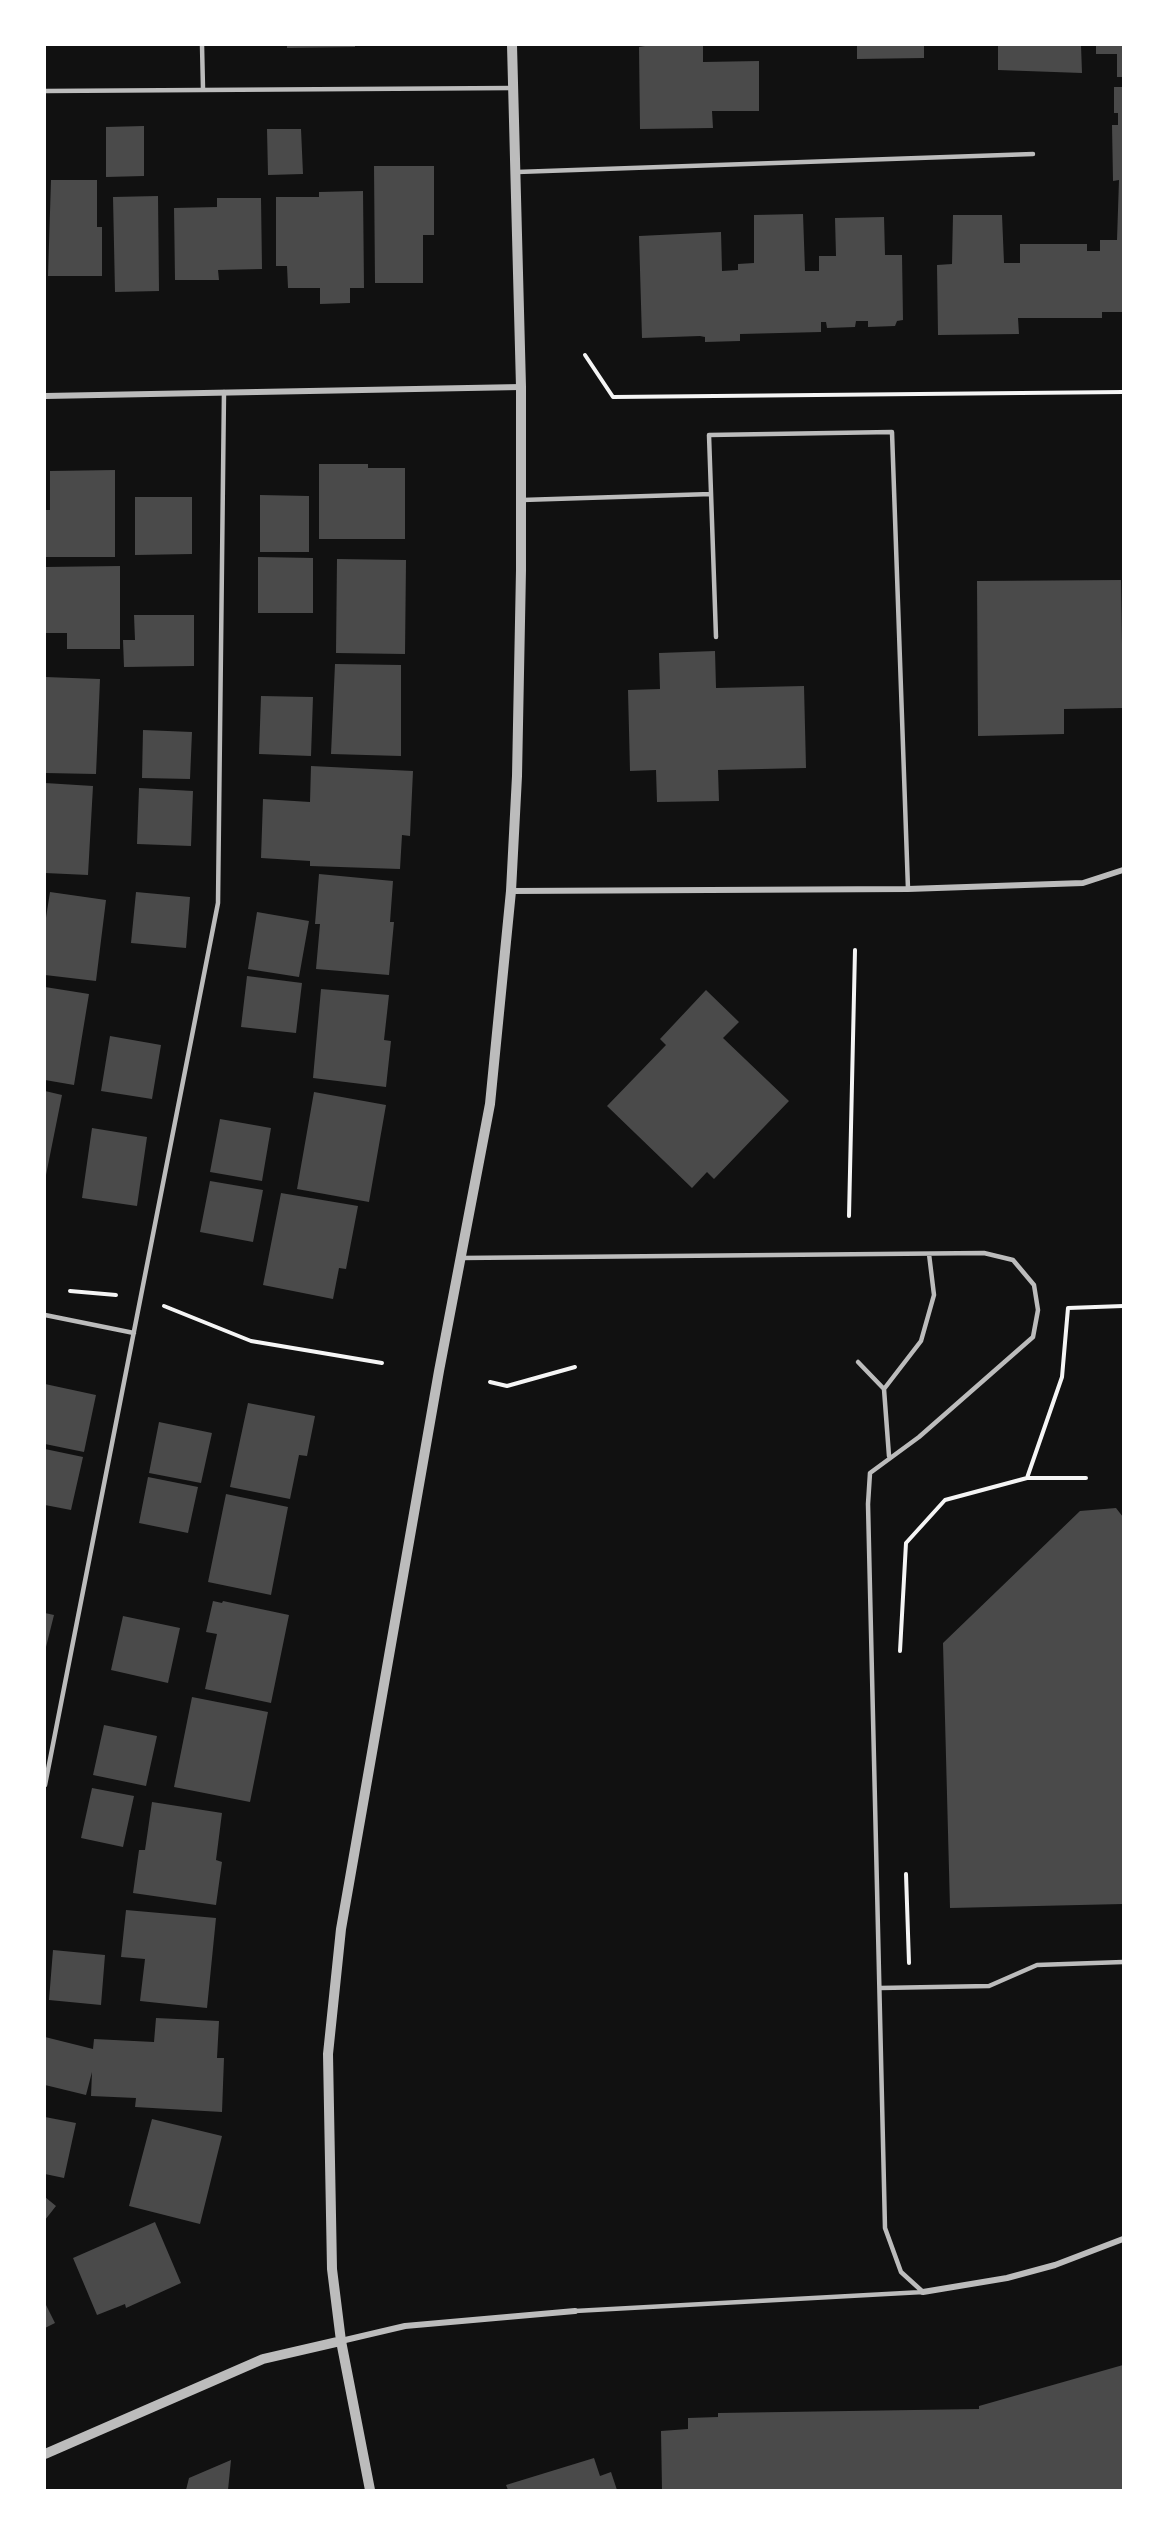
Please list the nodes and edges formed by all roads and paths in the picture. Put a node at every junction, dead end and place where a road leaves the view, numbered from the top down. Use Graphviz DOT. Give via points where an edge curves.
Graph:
graph roads {
  1 [pos="202,45"];
  2 [pos="512,45"];
  3 [pos="512,88"];
  4 [pos="203,89"];
  5 [pos="45,91"];
  6 [pos="1033,154"];
  7 [pos="513,172"];
  8 [pos="585,355"];
  9 [pos="521,387"];
  10 [pos="1123,392"];
  11 [pos="224,393"];
  12 [pos="45,396"];
  13 [pos="711,494"];
  14 [pos="521,500"];
  15 [pos="716,637"];
  16 [pos="1123,870"];
  17 [pos="908,889"];
  18 [pos="511,891"];
  19 [pos="855,950"];
  20 [pos="849,1215"];
  21 [pos="929,1254"];
  22 [pos="461,1258"];
  23 [pos="59,1290"];
  24 [pos="140,1300"];
  25 [pos="1123,1306"];
  26 [pos="45,1315"];
  27 [pos="134,1333"];
  28 [pos="858,1362"];
  29 [pos="382,1363"];
  30 [pos="575,1367"];
  31 [pos="490,1382"];
  32 [pos="884,1389"];
  33 [pos="889,1457"];
  34 [pos="1027,1478"];
  35 [pos="1086,1478"];
  36 [pos="900,1656"];
  37 [pos="45,1785"];
  38 [pos="905,1869"];
  39 [pos="1123,1962"];
  40 [pos="910,1987"];
  41 [pos="880,1988"];
  42 [pos="1123,2239"];
  43 [pos="923,2292"];
  44 [pos="575,2311"];
  45 [pos="341,2341"];
  46 [pos="45,2454"];
  47 [pos="370,2490"];
  1 -- 4 [label="lane"];
  2 -- 3 [label="street"];
  3 -- 4 [label="lane"];
  3 -- 7 [label="street"];
  4 -- 5 [label="lane"];
  6 -- 7 [label="lane"];
  7 -- 9 [label="street"];
  8 -- 10 [label="path" via="613,397"];
  9 -- 11 [label="street"];
  9 -- 14 [label="street"];
  11 -- 12 [label="street"];
  11 -- 24 [label="lane" via="218,903"];
  13 -- 14 [label="lane"];
  13 -- 15 [label="lane"];
  13 -- 17 [label="lane" via="709,435 892,432"];
  14 -- 18 [label="street" via="518,765"];
  16 -- 17 [label="street" via="1083,883"];
  17 -- 18 [label="street"];
  18 -- 22 [label="street" via="490,1104"];
  19 -- 20 [label="path"];
  21 -- 22 [label="lane"];
  21 -- 32 [label="lane" via="934,1295 921,1341"];
  21 -- 33 [label="lane" via="984,1253 1013,1260 1034,1285 1038,1310 1033,1336 919,1437"];
  22 -- 45 [label="street" via="341,1929 328,2054 332,2269"];
  23 -- 24 [label="path" via="106,1292"];
  24 -- 27 [label="lane"];
  24 -- 29 [label="path" via="173,1308 251,1341"];
  25 -- 34 [label="path" via="1068,1308 1062,1377"];
  26 -- 27 [label="lane"];
  27 -- 37 [label="lane"];
  28 -- 32 [label="lane"];
  30 -- 31 [label="path" via="507,1386"];
  32 -- 33 [label="lane"];
  33 -- 41 [label="lane" via="870,1473 868,1504"];
  34 -- 35 [label="path"];
  34 -- 36 [label="path" via="945,1500 906,1543"];
  38 -- 40 [label="path"];
  39 -- 40 [label="lane" via="1037,1965 989,1986"];
  40 -- 41 [label="lane"];
  41 -- 43 [label="lane" via="885,2228 901,2272"];
  42 -- 43 [label="street" via="1007,2278"];
  43 -- 44 [label="lane"];
  44 -- 45 [label="street" via="405,2326"];
  45 -- 46 [label="street" via="263,2360"];
  45 -- 47 [label="street"];
}
